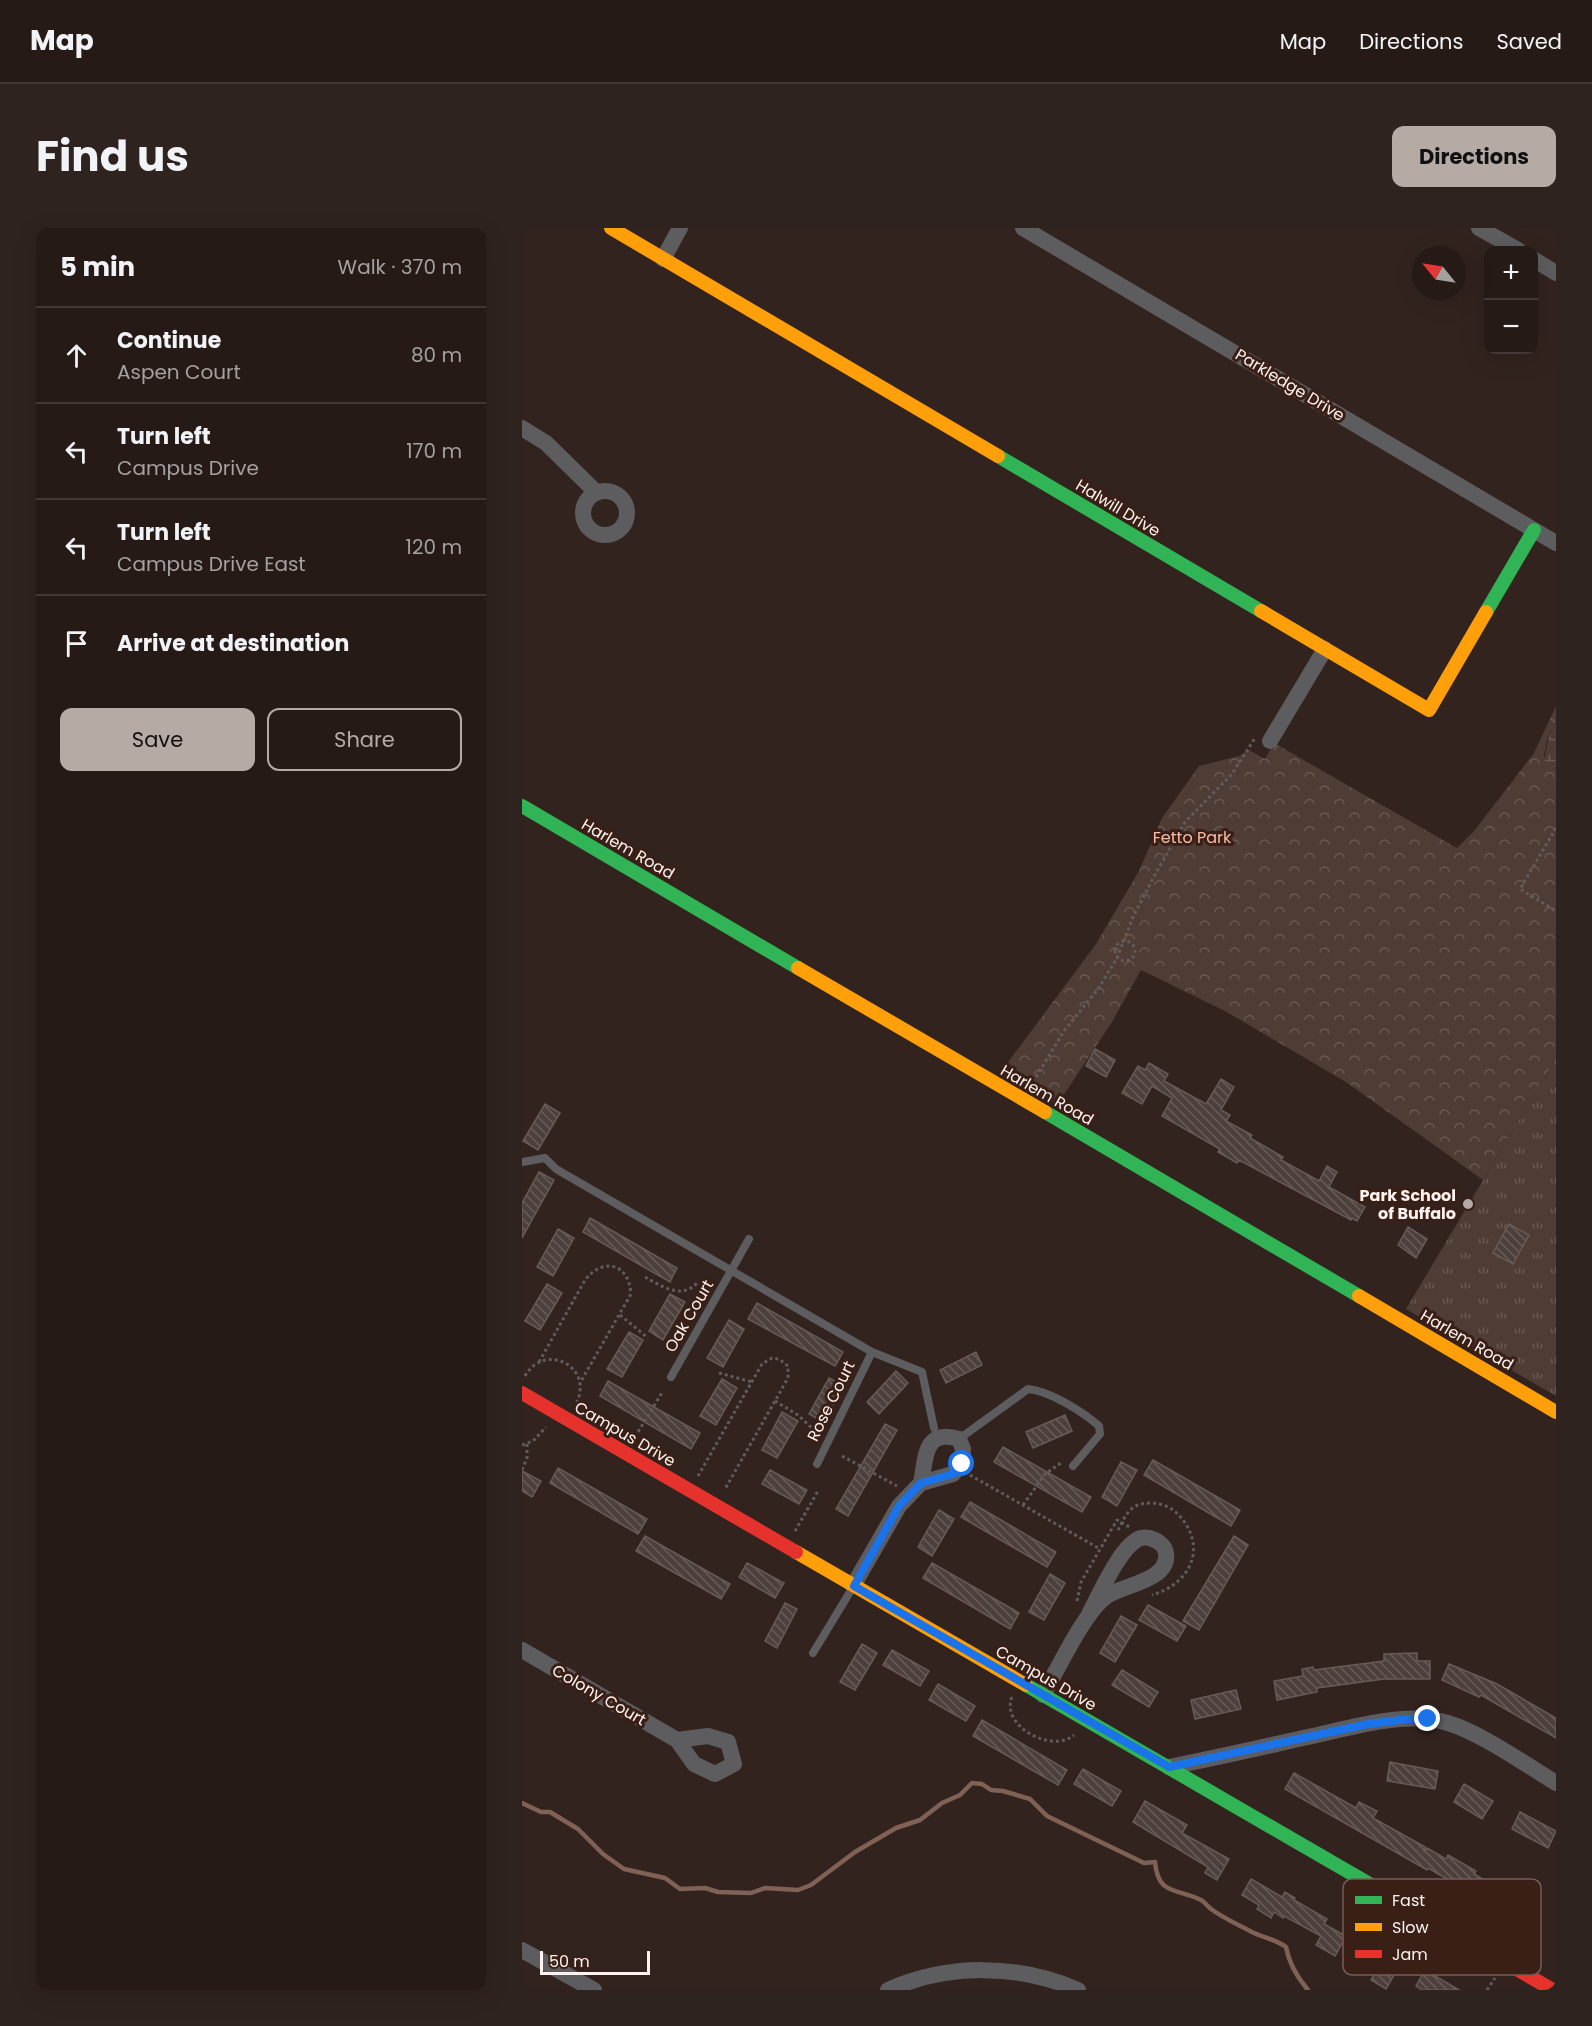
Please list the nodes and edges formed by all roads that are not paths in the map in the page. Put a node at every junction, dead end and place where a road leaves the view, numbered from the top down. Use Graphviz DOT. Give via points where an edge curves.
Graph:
graph roads {
  1 [pos="611,228"];
  2 [pos="680,228"];
  3 [pos="1023,228"];
  4 [pos="1479,228"];
  5 [pos="1511,246"];
  6 [pos="663,259"];
  7 [pos="1538,263"];
  8 [pos="1556,273"];
  9 [pos="522,428"];
  10 [pos="597,493"];
  11 [pos="1534,530"];
  12 [pos="1556,543"];
  13 [pos="1325,649"];
  14 [pos="1264,737"];
  15 [pos="522,806"];
  16 [pos="522,1162"];
  17 [pos="749,1239"];
  18 [pos="732,1270"];
  19 [pos="872,1352"];
  20 [pos="671,1377"];
  21 [pos="522,1393"];
  22 [pos="1556,1412"];
  23 [pos="934,1428"];
  24 [pos="959,1439"];
  25 [pos="817,1464"];
  26 [pos="1073,1466"];
  27 [pos="921,1483"];
  28 [pos="854,1586"];
  29 [pos="1083,1607"];
  30 [pos="522,1650"];
  31 [pos="813,1653"];
  32 [pos="1043,1695"];
  33 [pos="677,1740"];
  34 [pos="1169,1767"];
  35 [pos="1556,1783"];
  36 [pos="1362,1879"];
  37 [pos="522,1950"];
  38 [pos="1528,1975"];
  39 [pos="594,1990"];
  40 [pos="888,1990"];
  41 [pos="1078,1990"];
  42 [pos="1554,1990"];
  1 -- 6 [label="street, Halwill Drive"];
  2 -- 6 [label="street"];
  3 -- 11 [label="street, Parkledge Drive"];
  4 -- 5 [label="street"];
  6 -- 13 [label="street, Halwill Drive"];
  7 -- 8 [label="street"];
  9 -- 10 [label="street" via="546,443"];
  11 -- 12 [label="street, Parkledge Drive"];
  11 -- 13 [label="street, Halwill Drive" via="1429,710"];
  13 -- 14 [label="street"];
  15 -- 22 [label="street, Harlem Road"];
  16 -- 18 [label="lane" via="545,1158 556,1169"];
  17 -- 18 [label="lane, Oak Court"];
  18 -- 19 [label="lane"];
  18 -- 20 [label="lane, Oak Court"];
  19 -- 23 [label="lane" via="922,1372"];
  19 -- 25 [label="lane, Rose Court"];
  21 -- 28 [label="street, Campus Drive"];
  24 -- 26 [label="lane" via="1028,1389 1040,1390 1099,1426 1100,1434"];
  24 -- 27 [label="street" via="962,1464 953,1474"];
  24 -- 27 [label="street" via="939,1437 929,1445 924,1454"];
  27 -- 28 [label="street" via="899,1506"];
  28 -- 31 [label="lane"];
  28 -- 32 [label="street, Campus Drive"];
  29 -- 29 [label="street" via="1159,1571 1165,1562 1162,1545 1148,1537 1140,1538"];
  29 -- 32 [label="street"];
  30 -- 33 [label="street, Colony Court"];
  32 -- 34 [label="street, Campus Drive"];
  34 -- 35 [label="street" via="1368,1724 1428,1719 1466,1731"];
  34 -- 36 [label="street, Campus Drive"];
  37 -- 39 [label="street"];
  38 -- 42 [label="street, Campus Drive"];
  40 -- 41 [label="street" via="942,1973 990,1969 1039,1976"];
}
